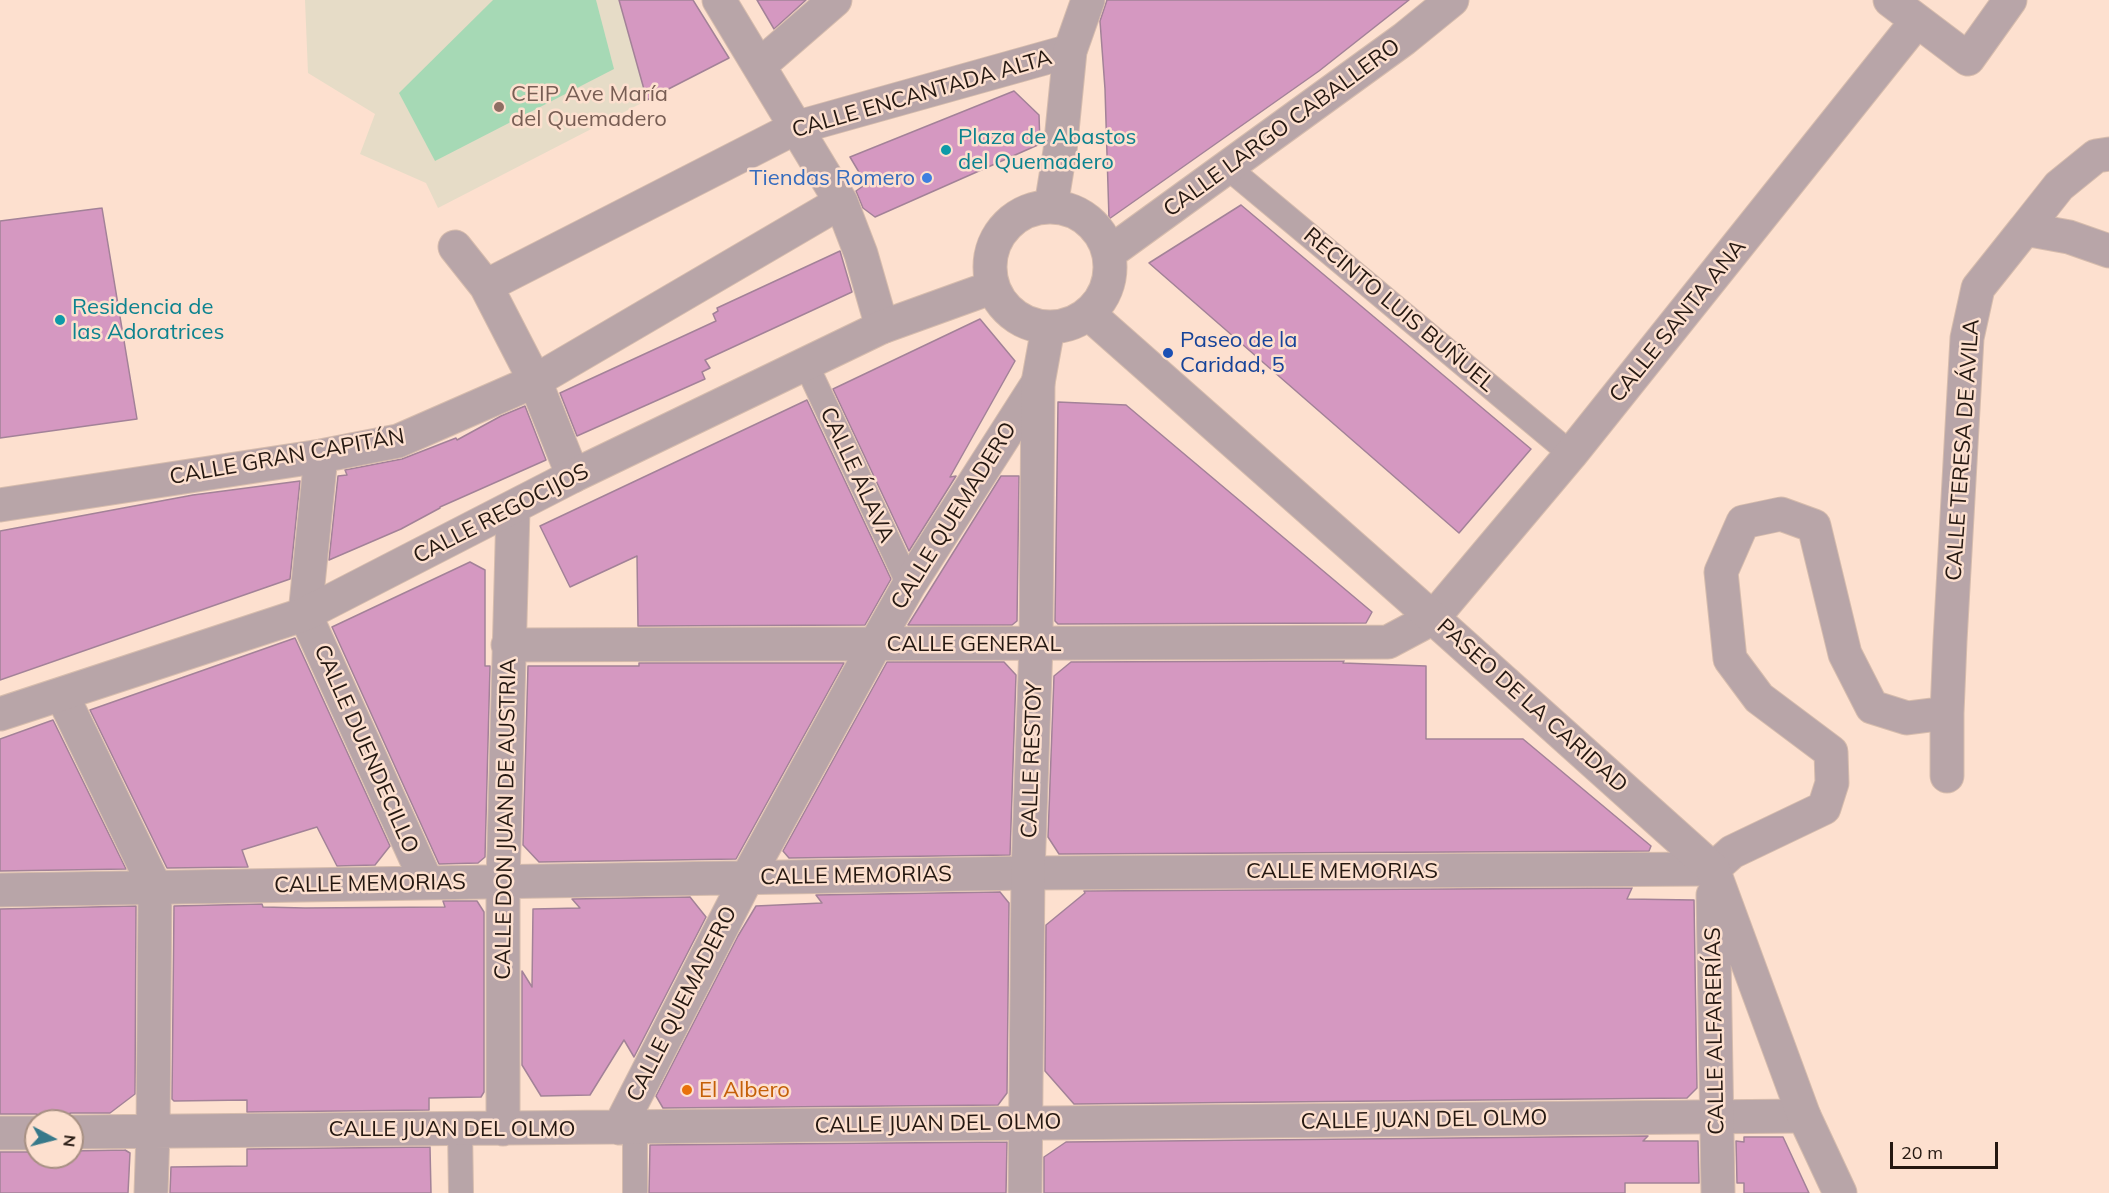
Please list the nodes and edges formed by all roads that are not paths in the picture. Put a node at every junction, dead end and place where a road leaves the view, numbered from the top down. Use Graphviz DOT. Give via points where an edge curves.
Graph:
graph roads {
  1 [pos="719,0"];
  2 [pos="836,0"];
  3 [pos="1088,0"];
  4 [pos="1452,0"];
  5 [pos="1890,0"];
  6 [pos="2010,0"];
  7 [pos="1917,21"];
  8 [pos="1070,51"];
  9 [pos="759,66"];
  10 [pos="795,128"];
  11 [pos="2109,154"];
  12 [pos="1226,166"];
  13 [pos="841,202"];
  14 [pos="1051,206"];
  15 [pos="2025,229"];
  16 [pos="455,247"];
  17 [pos="2109,251"];
  18 [pos="1109,253"];
  19 [pos="486,286"];
  20 [pos="993,287"];
  21 [pos="1089,314"];
  22 [pos="882,327"];
  23 [pos="1048,328"];
  24 [pos="806,364"];
  25 [pos="535,381"];
  26 [pos="1038,383"];
  27 [pos="1571,454"];
  28 [pos="321,456"];
  29 [pos="573,476"];
  30 [pos="0,505"];
  31 [pos="513,509"];
  32 [pos="909,585"];
  33 [pos="305,614"];
  34 [pos="1433,618"];
  35 [pos="876,643"];
  36 [pos="1036,644"];
  37 [pos="508,645"];
  38 [pos="62,695"];
  39 [pos="1947,712"];
  40 [pos="0,714"];
  41 [pos="1947,776"];
  42 [pos="1713,869"];
  43 [pos="1028,873"];
  44 [pos="747,878"];
  45 [pos="503,882"];
  46 [pos="427,883"];
  47 [pos="155,887"];
  48 [pos="0,890"];
  49 [pos="1804,1116"];
  50 [pos="1717,1117"];
  51 [pos="1024,1124"];
  52 [pos="627,1128"];
  53 [pos="460,1129"];
  54 [pos="502,1129"];
  55 [pos="84,1132"];
  56 [pos="153,1132"];
  57 [pos="0,1133"];
  58 [pos="24,1133"];
  59 [pos="151,1193"];
  60 [pos="461,1193"];
  61 [pos="635,1193"];
  62 [pos="1025,1193"];
  63 [pos="1718,1193"];
  64 [pos="1840,1193"];
  1 -- 9 [label="street"];
  2 -- 9 [label="street"];
  3 -- 8 [label="street"];
  4 -- 12 [label="street, CALLE LARGO CABALLERO" via="1404,39"];
  5 -- 7 [label="street"];
  6 -- 7 [label="street" via="1968,59"];
  7 -- 27 [label="street, CALLE SANTA ANA"];
  8 -- 10 [label="street, CALLE ENCANTADA ALTA"];
  8 -- 14 [label="street"];
  9 -- 10 [label="street"];
  10 -- 13 [label="street"];
  10 -- 19 [label="street, CALLE ENCANTADA ALTA"];
  11 -- 15 [label="street, CALLE TERESA DE ÁVILA" via="2096,156 2059,186"];
  12 -- 18 [label="street, CALLE LARGO CABALLERO"];
  12 -- 27 [label="street, RECINTO LUIS BUÑUEL"];
  13 -- 22 [label="street"];
  13 -- 25 [label="street, CALLE GRAN CAPITÁN"];
  14 -- 18 [label="street" via="1091,222"];
  14 -- 20 [label="street" via="1036,208 1009,223 996,241 990,261"];
  15 -- 17 [label="street" via="2069,237"];
  15 -- 39 [label="street, CALLE TERESA DE ÁVILA" via="1978,288 1968,338"];
  16 -- 19 [label="street"];
  18 -- 21 [label="street" via="1111,274 1107,288"];
  19 -- 25 [label="street"];
  20 -- 22 [label="street, CALLE REGOCIJOS"];
  20 -- 23 [label="street" via="1012,315"];
  21 -- 23 [label="street" via="1071,325"];
  21 -- 34 [label="street, PASEO DE LA CARIDAD"];
  22 -- 24 [label="street, CALLE REGOCIJOS"];
  23 -- 26 [label="street, CALLE RESTOY"];
  24 -- 29 [label="street, CALLE REGOCIJOS"];
  24 -- 32 [label="street, CALLE ÁLAVA"];
  25 -- 28 [label="street, CALLE GRAN CAPITÁN" via="398,441"];
  25 -- 29 [label="street"];
  26 -- 32 [label="street, CALLE QUEMADERO"];
  26 -- 36 [label="street, CALLE RESTOY"];
  27 -- 34 [label="street, CALLE SANTA ANA"];
  28 -- 30 [label="street, CALLE GRAN CAPITÁN"];
  28 -- 33 [label="street"];
  29 -- 31 [label="street, CALLE REGOCIJOS"];
  31 -- 33 [label="street, CALLE REGOCIJOS"];
  31 -- 37 [label="street, CALLE DON JUAN DE AUSTRIA"];
  32 -- 35 [label="street, CALLE QUEMADERO"];
  33 -- 38 [label="street, CALLE REGOCIJOS"];
  33 -- 46 [label="street, CALLE DUENDECILLO"];
  34 -- 36 [label="street, CALLE GENERAL" via="1388,642"];
  34 -- 42 [label="street, PASEO DE LA CARIDAD"];
  35 -- 36 [label="street, CALLE GENERAL"];
  35 -- 37 [label="street, CALLE GENERAL"];
  35 -- 44 [label="street, CALLE QUEMADERO"];
  36 -- 43 [label="street, CALLE RESTOY"];
  37 -- 45 [label="street, CALLE DON JUAN DE AUSTRIA"];
  38 -- 40 [label="street, CALLE REGOCIJOS"];
  38 -- 47 [label="street"];
  39 -- 41 [label="street, CALLE TERESA DE ÁVILA"];
  39 -- 42 [label="street" via="1907,718 1872,707 1845,654 1814,526 1780,514 1743,522 1721,572 1730,659 1759,698 1831,752 1832,783 1824,808 1732,852"];
  42 -- 43 [label="street, CALLE MEMORIAS"];
  42 -- 49 [label="street, PASEO DE LA CARIDAD"];
  42 -- 50 [label="street, CALLE ALFARERÍAS"];
  43 -- 44 [label="street, CALLE MEMORIAS"];
  43 -- 51 [label="street, CALLE RESTOY"];
  44 -- 45 [label="street, CALLE MEMORIAS"];
  44 -- 52 [label="street, CALLE QUEMADERO"];
  45 -- 46 [label="street, CALLE MEMORIAS"];
  45 -- 54 [label="street, CALLE DON JUAN DE AUSTRIA"];
  46 -- 47 [label="street, CALLE MEMORIAS"];
  47 -- 48 [label="street, CALLE MEMORIAS"];
  47 -- 56 [label="street"];
  49 -- 50 [label="street, CALLE JUAN DEL OLMO"];
  49 -- 64 [label="street, PASEO DE LA CARIDAD"];
  50 -- 51 [label="street, CALLE JUAN DEL OLMO"];
  50 -- 63 [label="street, CALLE ALFARERÍAS"];
  51 -- 52 [label="street, CALLE JUAN DEL OLMO"];
  51 -- 62 [label="street, CALLE RESTOY"];
  52 -- 54 [label="street, CALLE JUAN DEL OLMO"];
  52 -- 61 [label="street"];
  53 -- 54 [label="street, CALLE JUAN DEL OLMO"];
  53 -- 56 [label="street, CALLE JUAN DEL OLMO"];
  53 -- 60 [label="street"];
  55 -- 56 [label="street, CALLE JUAN DEL OLMO"];
  56 -- 59 [label="street"];
  57 -- 58 [label="street"];
}
